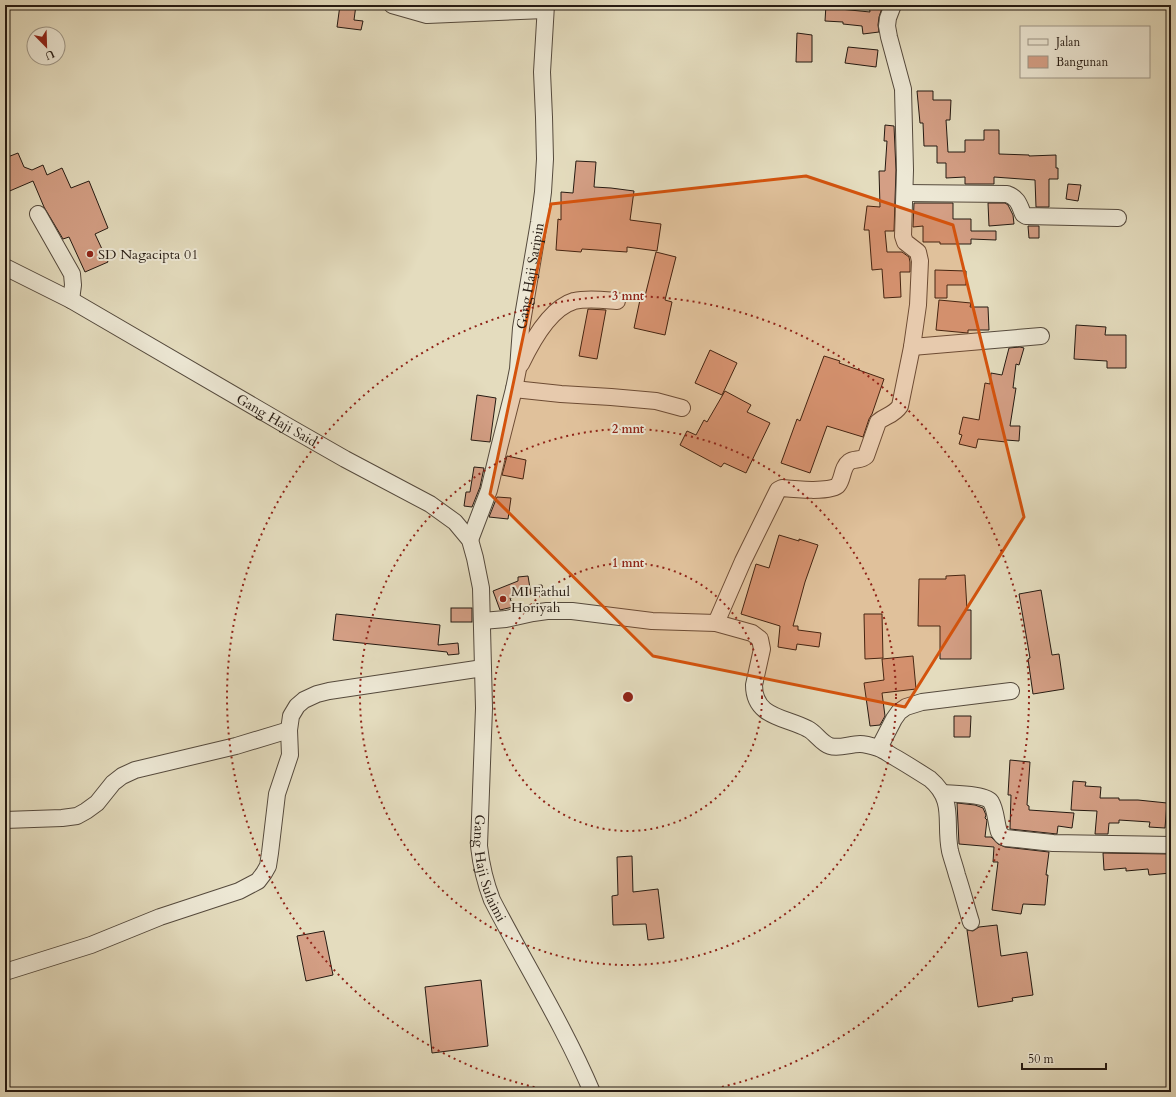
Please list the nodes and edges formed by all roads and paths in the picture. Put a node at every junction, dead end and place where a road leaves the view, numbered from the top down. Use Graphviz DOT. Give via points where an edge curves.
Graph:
graph roads {
  1 [pos="392,5"];
  2 [pos="894,5"];
  3 [pos="546,7"];
  4 [pos="905,193"];
  5 [pos="38,214"];
  6 [pos="1118,218"];
  7 [pos="5,267"];
  8 [pos="71,300"];
  9 [pos="617,301"];
  10 [pos="1041,336"];
  11 [pos="912,347"];
  12 [pos="518,369"];
  13 [pos="514,389"];
  14 [pos="682,408"];
  15 [pos="470,540"];
  16 [pos="482,621"];
  17 [pos="716,623"];
  18 [pos="483,668"];
  19 [pos="1011,691"];
  20 [pos="289,730"];
  21 [pos="879,748"];
  22 [pos="943,793"];
  23 [pos="5,820"];
  24 [pos="1171,845"];
  25 [pos="971,922"];
  26 [pos="5,972"];
  27 [pos="592,1092"];
  1 -- 3 [label="street" via="427,15"];
  2 -- 4 [label="street" via="887,26 902,89"];
  3 -- 12 [label="street, Gang Haji Saripin" via="542,72 545,159 543,192 521,328"];
  4 -- 6 [label="street" via="1007,194 1017,199 1026,216"];
  4 -- 11 [label="street" via="904,239 918,252 920,261 918,305"];
  5 -- 8 [label="street" via="72,274"];
  7 -- 8 [label="street, Gang Haji Said"];
  8 -- 15 [label="street, Gang Haji Said" via="289,428 430,504 455,522"];
  9 -- 12 [label="street" via="573,301 554,312"];
  10 -- 11 [label="street"];
  11 -- 17 [label="street" via="900,406 894,413 878,422 866,456 849,462 834,488 782,488 776,493"];
  12 -- 13 [label="street, Gang Haji Saripin"];
  13 -- 14 [label="street" via="656,401"];
  13 -- 15 [label="street, Gang Haji Saripin" via="489,490"];
  15 -- 16 [label="street, Gang Haji Said" via="481,588"];
  16 -- 17 [label="street" via="548,611 572,611 652,621"];
  16 -- 18 [label="street, Gang Haji Sulaimi"];
  17 -- 21 [label="street" via="752,633 760,639 762,649 754,691 763,708 771,714 809,729 830,746 868,744"];
  18 -- 20 [label="street" via="317,694 297,706 291,716"];
  18 -- 27 [label="street, Gang Haji Sulaimi" via="480,846 486,885 498,912 568,1040"];
  19 -- 21 [label="street" via="922,702 906,707 894,719"];
  20 -- 23 [label="street" via="236,746 134,770 113,783 97,804 77,816"];
  20 -- 26 [label="street" via="290,755 278,794 268,866 258,881 239,891 160,917 91,945"];
  21 -- 22 [label="street" via="930,779"];
  22 -- 24 [label="street" via="989,799 999,832 1006,838 1053,843"];
  22 -- 25 [label="street" via="948,813 950,851"];
}
